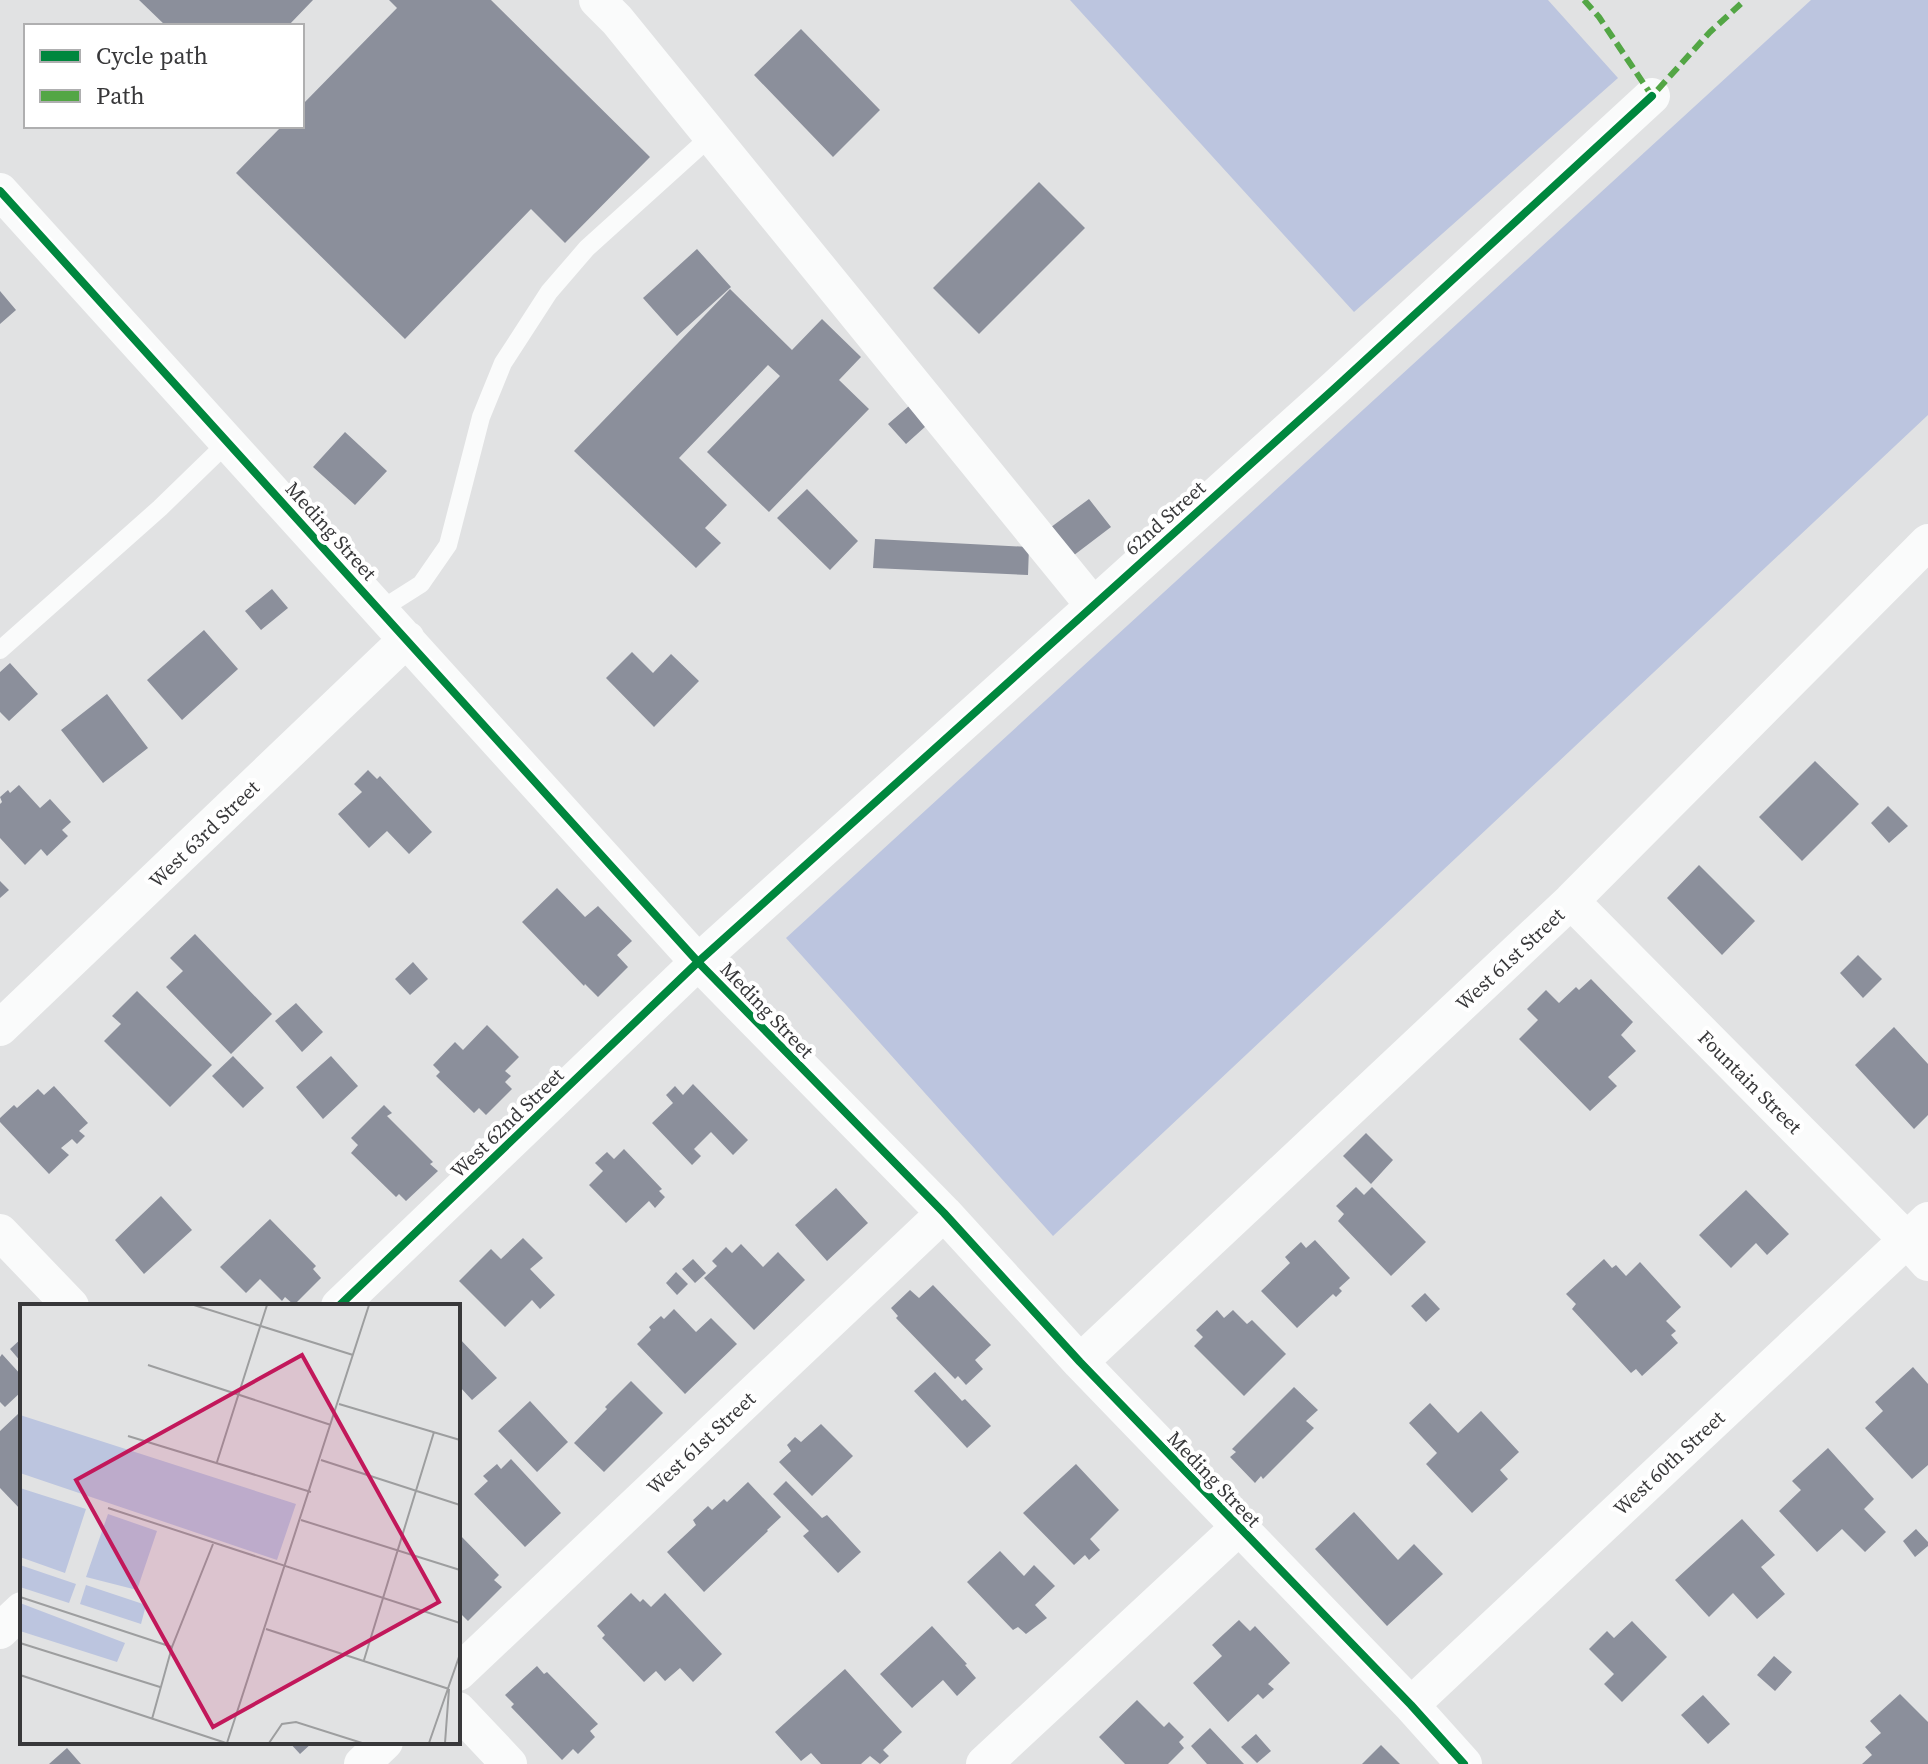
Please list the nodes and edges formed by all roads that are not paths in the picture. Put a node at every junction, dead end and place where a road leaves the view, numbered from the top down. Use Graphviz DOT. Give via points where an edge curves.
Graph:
graph roads {
  1 [pos="617,7"];
  2 [pos="1652,96"];
  3 [pos="711,136"];
  4 [pos="0,191"];
  5 [pos="228,442"];
  6 [pos="1928,542"];
  7 [pos="1093,605"];
  8 [pos="380,610"];
  9 [pos="407,639"];
  10 [pos="0,650"];
  11 [pos="1571,901"];
  12 [pos="698,962"];
  13 [pos="0,1028"];
  14 [pos="944,1213"];
  15 [pos="0,1232"];
  16 [pos="1921,1241"];
  17 [pos="69,1304"];
  18 [pos="341,1304"];
  19 [pos="1080,1362"];
  20 [pos="1238,1528"];
  21 [pos="20,1612"];
  22 [pos="0,1631"];
  23 [pos="460,1671"];
  24 [pos="1411,1705"];
  25 [pos="460,1712"];
  26 [pos="383,1744"];
  27 [pos="362,1764"];
  28 [pos="509,1764"];
  29 [pos="984,1764"];
  30 [pos="1464,1764"];
  1 -- 3 [label="street"];
  2 -- 7 [label="street, 62nd Street"];
  3 -- 7 [label="street"];
  3 -- 8 [label="lane" via="587,248 549,292 503,363 481,417 448,545 421,584"];
  4 -- 5 [label="street, Meding Street"];
  5 -- 8 [label="street, Meding Street"];
  5 -- 10 [label="lane"];
  6 -- 11 [label="street, West 61st Street"];
  7 -- 12 [label="street, 62nd Street"];
  8 -- 9 [label="street, Meding Street"];
  9 -- 12 [label="street, Meding Street"];
  9 -- 13 [label="street, West 63rd Street"];
  11 -- 16 [label="street, Fountain Street"];
  11 -- 19 [label="street, West 61st Street"];
  12 -- 14 [label="street, Meding Street"];
  12 -- 18 [label="street, West 62nd Street"];
  14 -- 19 [label="street, Meding Street"];
  14 -- 23 [label="street, West 61st Street"];
  15 -- 17 [label="street"];
  16 -- 24 [label="street, West 60th Street"];
  19 -- 20 [label="street, Meding Street"];
  20 -- 24 [label="street, Meding Street"];
  20 -- 29 [label="street"];
  21 -- 22 [label="street"];
  24 -- 30 [label="street, Meding Street"];
  25 -- 28 [label="street"];
  26 -- 27 [label="street"];
}
